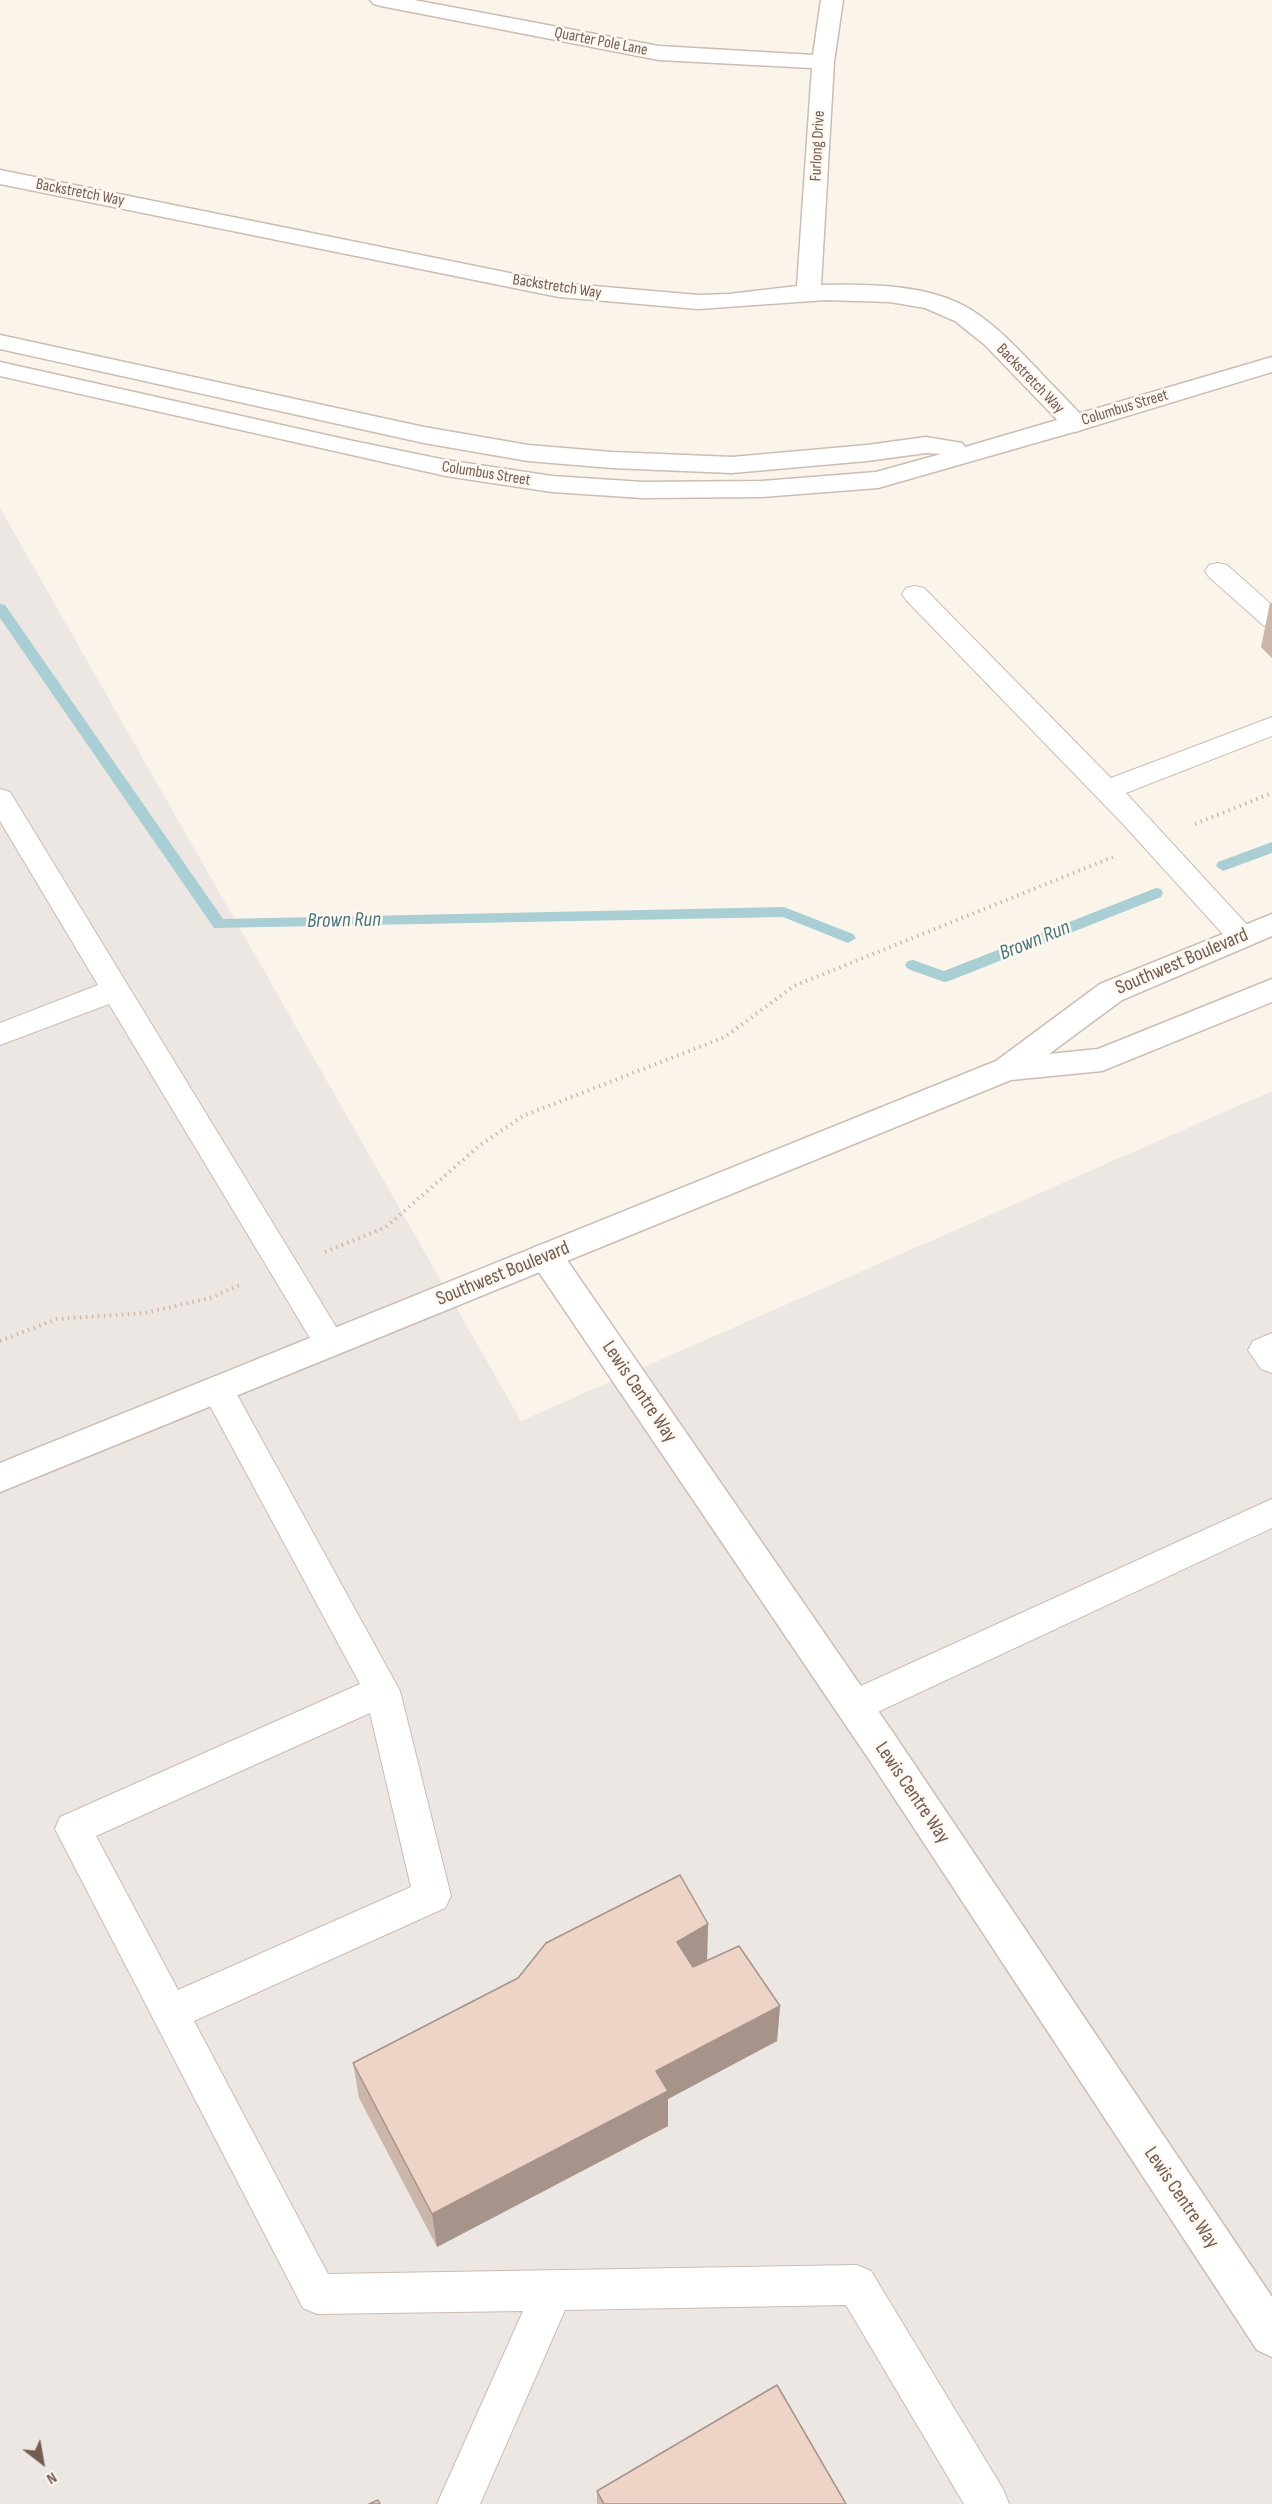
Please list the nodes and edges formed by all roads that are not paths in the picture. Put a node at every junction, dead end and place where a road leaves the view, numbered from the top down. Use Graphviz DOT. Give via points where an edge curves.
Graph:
graph roads {
  1 [pos="381,0"];
  2 [pos="832,0"];
  3 [pos="823,62"];
  4 [pos="0,177"];
  5 [pos="809,293"];
  6 [pos="0,342"];
  7 [pos="1272,364"];
  8 [pos="0,369"];
  9 [pos="1075,424"];
  10 [pos="979,452"];
  11 [pos="1218,571"];
  12 [pos="915,594"];
  13 [pos="1272,619"];
  14 [pos="1272,726"];
  15 [pos="1107,790"];
  16 [pos="0,798"];
  17 [pos="1272,924"];
  18 [pos="1241,936"];
  19 [pos="116,990"];
  20 [pos="1272,990"];
  21 [pos="0,1034"];
  22 [pos="1006,1069"];
  23 [pos="546,1256"];
  24 [pos="330,1344"];
  25 [pos="1272,1346"];
  26 [pos="1272,1360"];
  27 [pos="218,1391"];
  28 [pos="0,1478"];
  29 [pos="1272,1512"];
  30 [pos="382,1691"];
  31 [pos="854,1706"];
  32 [pos="169,2013"];
  33 [pos="553,2290"];
  34 [pos="1272,2335"];
  35 [pos="458,2504"];
  36 [pos="988,2504"];
  1 -- 3 [label="street, Quarter Pole Lane" via="659,53"];
  2 -- 3 [label="street, Furlong Drive"];
  3 -- 5 [label="street, Furlong Drive"];
  4 -- 5 [label="street, Backstretch Way" via="559,290 719,302"];
  5 -- 9 [label="street, Backstretch Way" via="893,295 929,301 963,314"];
  6 -- 10 [label="street, Columbus Street" via="424,435 528,453 732,465 926,445"];
  7 -- 9 [label="street, Columbus Street"];
  8 -- 10 [label="street, Columbus Street" via="353,450 552,484 644,490 762,489 878,480"];
  9 -- 10 [label="street, Columbus Street"];
  11 -- 13 [label="lane"];
  12 -- 15 [label="lane"];
  14 -- 15 [label="lane"];
  15 -- 18 [label="lane"];
  16 -- 19 [label="lane"];
  17 -- 18 [label="street, Southwest Boulevard"];
  18 -- 22 [label="street, Southwest Boulevard" via="1111,992"];
  19 -- 21 [label="lane"];
  19 -- 24 [label="lane"];
  20 -- 22 [label="street, Southwest Boulevard" via="1102,1060"];
  22 -- 23 [label="street, Southwest Boulevard"];
  23 -- 24 [label="street, Southwest Boulevard"];
  23 -- 31 [label="street, Lewis Centre Way"];
  24 -- 27 [label="street, Southwest Boulevard"];
  25 -- 26 [label="lane" via="1264,1350"];
  27 -- 28 [label="street, Southwest Boulevard"];
  27 -- 30 [label="lane"];
  29 -- 31 [label="lane"];
  30 -- 32 [label="lane" via="432,1896"];
  30 -- 32 [label="lane" via="73,1829"];
  31 -- 34 [label="street, Lewis Centre Way"];
  32 -- 33 [label="lane" via="317,2294"];
  33 -- 35 [label="lane"];
  33 -- 36 [label="lane" via="858,2285"];
}
